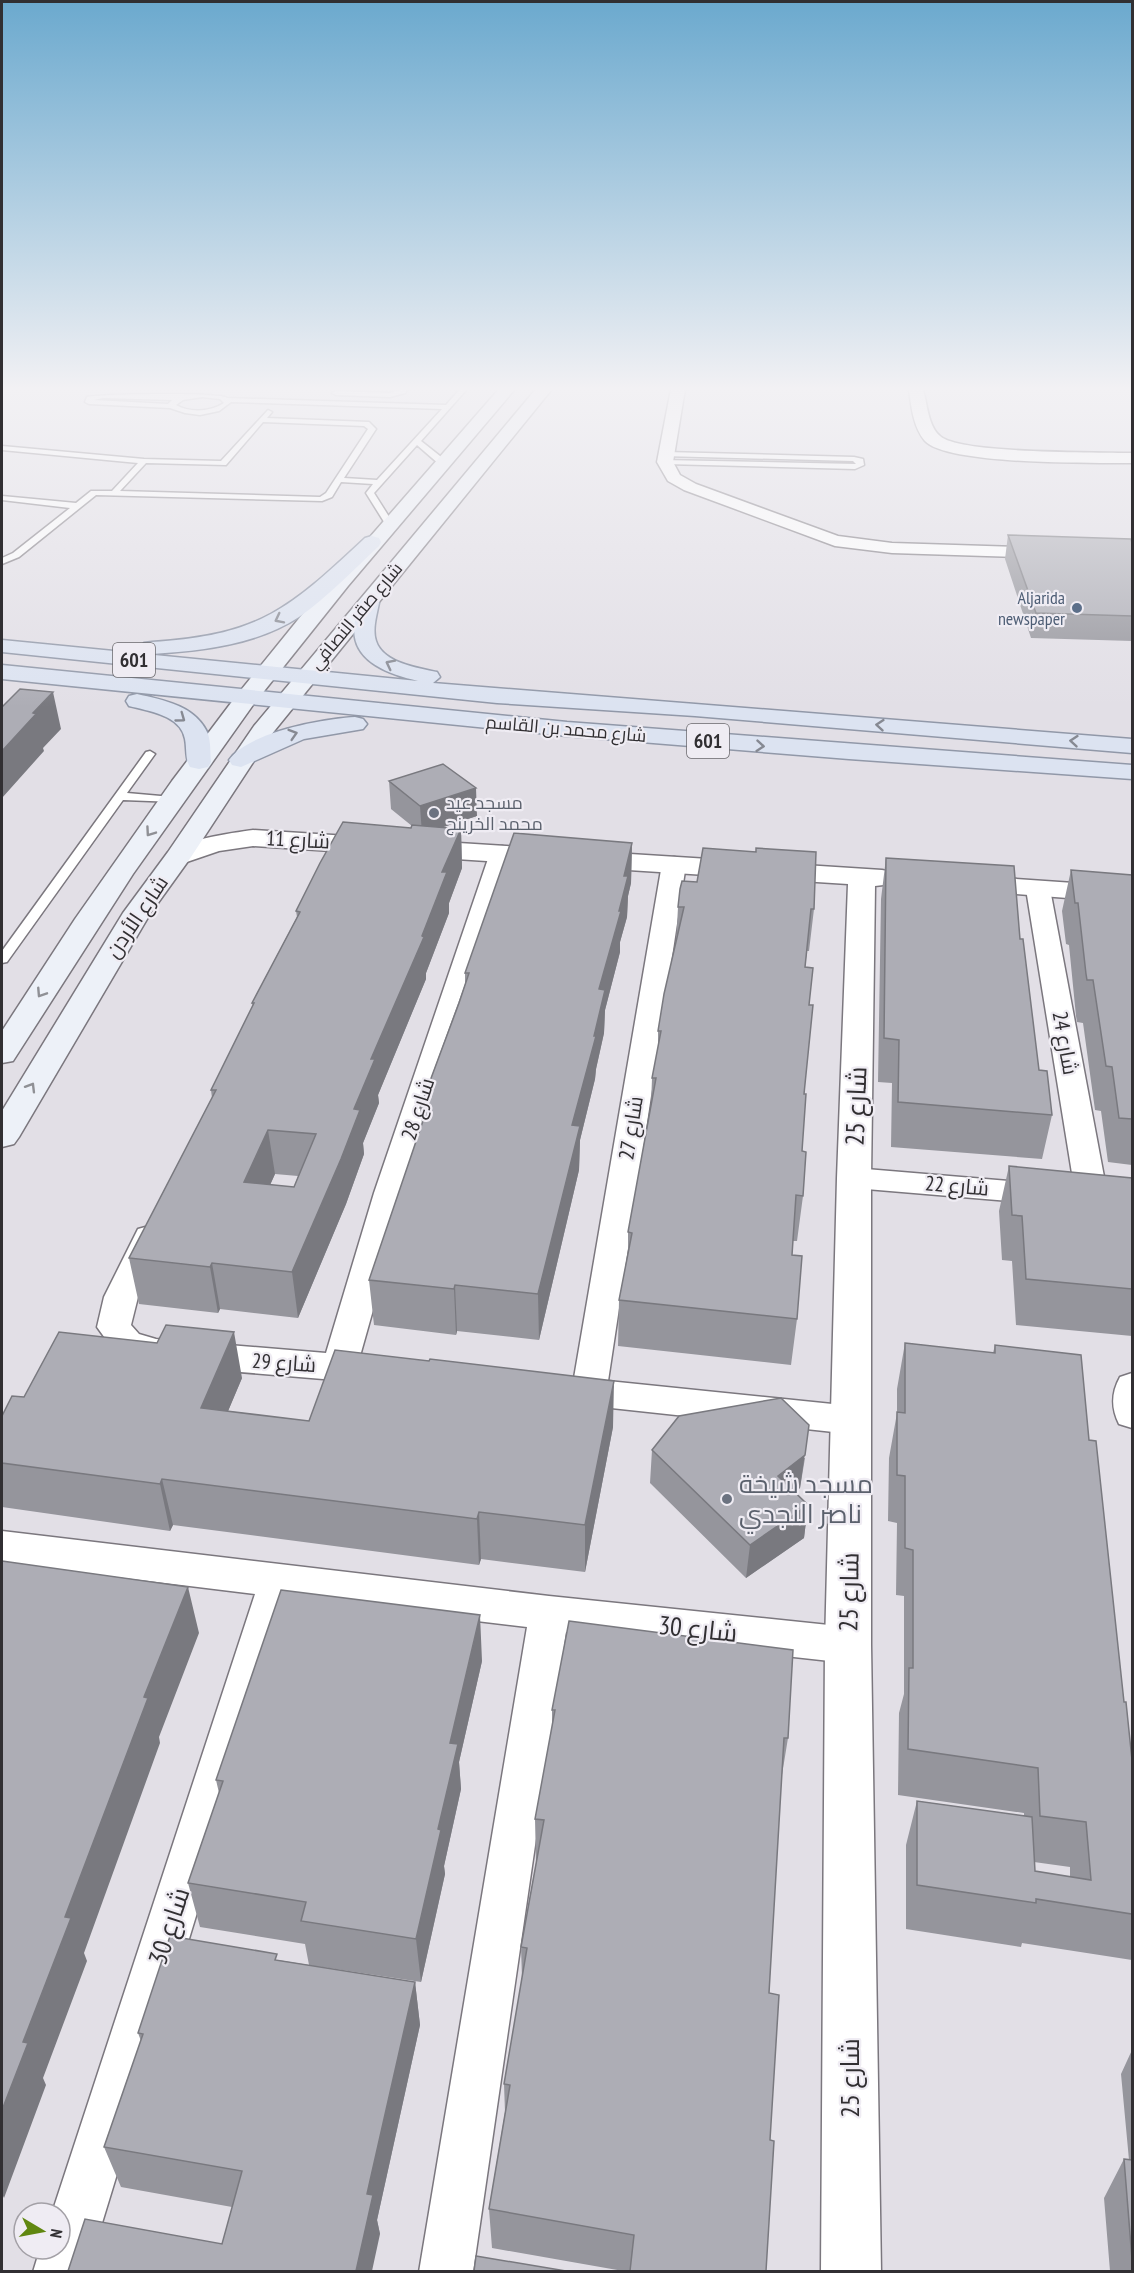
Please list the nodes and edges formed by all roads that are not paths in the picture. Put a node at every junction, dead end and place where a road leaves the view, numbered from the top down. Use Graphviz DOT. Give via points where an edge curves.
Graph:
graph roads {
  1 [pos="91,495"];
  2 [pos="191,495"];
  3 [pos="328,495"];
  4 [pos="371,495"];
  5 [pos="413,495"];
  6 [pos="457,495"];
  7 [pos="712,495"];
  8 [pos="2,498"];
  9 [pos="76,506"];
  10 [pos="389,522"];
  11 [pos="372,542"];
  12 [pos="1063,553"];
  13 [pos="2,561"];
  14 [pos="369,603"];
  15 [pos="2,641"];
  16 [pos="2,646"];
  17 [pos="2,661"];
  18 [pos="2,672"];
  19 [pos="2,681"];
  20 [pos="257,685"];
  21 [pos="293,691"];
  22 [pos="695,709"];
  23 [pos="655,737"];
  24 [pos="1132,746"];
  25 [pos="150,754"];
  26 [pos="902,757"];
  27 [pos="241,760"];
  28 [pos="199,762"];
  29 [pos="1132,766"];
  30 [pos="1132,772"];
  31 [pos="119,796"];
  32 [pos="172,800"];
  33 [pos="205,815"];
  34 [pos="254,838"];
  35 [pos="338,842"];
  36 [pos="502,853"];
  37 [pos="178,857"];
  38 [pos="674,864"];
  39 [pos="323,873"];
  40 [pos="862,877"];
  41 [pos="909,880"];
  42 [pos="944,882"];
  43 [pos="1038,889"];
  44 [pos="1132,895"];
  45 [pos="96,909"];
  46 [pos="137,913"];
  47 [pos="66,954"];
  48 [pos="2,959"];
  49 [pos="108,959"];
  50 [pos="6,1041"];
  51 [pos="2,1137"];
  52 [pos="854,1178"];
  53 [pos="1092,1197"];
  54 [pos="1122,1200"];
  55 [pos="161,1213"];
  56 [pos="339,1367"];
  57 [pos="399,1373"];
  58 [pos="1132,1386"];
  59 [pos="541,1387"];
  60 [pos="589,1392"];
  61 [pos="1132,1414"];
  62 [pos="852,1420"];
  63 [pos="3,1550"];
  64 [pos="279,1580"];
  65 [pos="549,1612"];
  66 [pos="848,1646"];
  67 [pos="60,2271"];
  68 [pos="446,2271"];
  69 [pos="851,2271"];
  1 -- 9 [label="lane"];
  2 -- 3 [label="lane" via="314,500"];
  4 -- 10 [label="lane"];
  5 -- 10 [label="main road, شارع صقر النصافي"];
  6 -- 14 [label="main road, شارع صقر النصافي"];
  7 -- 12 [label="street" via="835,541 892,548"];
  8 -- 9 [label="lane"];
  9 -- 13 [label="lane" via="16,555"];
  10 -- 11 [label="main road, شارع صقر النصافي"];
  11 -- 15 [label="main road, one-way" via="290,614 239,635 181,646 138,648"];
  11 -- 20 [label="main road, شارع صقر النصافي"];
  14 -- 21 [label="main road, شارع صقر النصافي"];
  22 -- 14 [label="main road, one-way" via="653,700 448,680 406,671 383,661 364,639"];
  16 -- 20 [label="main road, شارع محمد بن القاسم / 601"];
  17 -- 20 [label="main road"];
  18 -- 20 [label="main road, شارع محمد بن القاسم / 601"];
  19 -- 28 [label="main road, one-way" via="145,702 174,712 196,735"];
  20 -- 21 [label="main road, شارع محمد بن القاسم / 601"];
  20 -- 21 [label="main road"];
  20 -- 28 [label="main road, شارع الأردن"];
  21 -- 22 [label="main road, شارع محمد بن القاسم / 601" via="497,696"];
  21 -- 23 [label="main road, شارع محمد بن القاسم / 601"];
  21 -- 27 [label="main road, شارع الأردن"];
  24 -- 22 [label="main road, شارع محمد بن القاسم / 601, one-way"];
  23 -- 26 [label="main road, شارع محمد بن القاسم / 601, one-way"];
  27 -- 23 [label="main road, one-way" via="293,733 351,724"];
  25 -- 31 [label="lane"];
  26 -- 29 [label="main road" via="961,754"];
  26 -- 30 [label="main road, شارع محمد بن القاسم / 601"];
  27 -- 33 [label="main road, شارع الأردن"];
  28 -- 32 [label="main road, شارع الأردن"];
  31 -- 32 [label="lane"];
  31 -- 48 [label="lane"];
  32 -- 45 [label="main road, شارع الأردن, one-way"];
  33 -- 34 [label="street, شارع 11" via="224,829"];
  33 -- 37 [label="main road, شارع الأردن"];
  34 -- 35 [label="street, شارع 11"];
  34 -- 37 [label="street, شارع 11" via="214,844"];
  35 -- 36 [label="street, شارع 11"];
  35 -- 39 [label="street"];
  36 -- 38 [label="street, شارع 11"];
  36 -- 56 [label="street, شارع 28" via="390,1193"];
  37 -- 46 [label="main road, شارع الأردن"];
  38 -- 40 [label="street, شارع 11"];
  38 -- 60 [label="street, شارع 27"];
  40 -- 41 [label="street, شارع 11"];
  40 -- 52 [label="street, شارع 25"];
  42 -- 43 [label="street"];
  43 -- 44 [label="street"];
  43 -- 53 [label="street, شارع 24"];
  45 -- 46 [label="main road" via="98,915 106,918"];
  45 -- 47 [label="main road, شارع الأردن"];
  46 -- 49 [label="main road, شارع الأردن"];
  47 -- 49 [label="main road" via="92,950"];
  47 -- 50 [label="main road, شارع الأردن, one-way"];
  51 -- 49 [label="main road, شارع الأردن, one-way"];
  52 -- 53 [label="street, شارع 22"];
  52 -- 62 [label="street, شارع 25"];
  53 -- 54 [label="street, شارع 22"];
  55 -- 56 [label="street, شارع 29" via="121,1297 114,1327 128,1343 156,1353"];
  56 -- 57 [label="street, شارع 29"];
  58 -- 61 [label="street"];
  59 -- 60 [label="street"];
  60 -- 62 [label="street"];
  62 -- 66 [label="street, شارع 25"];
  63 -- 64 [label="street, شارع 30"];
  64 -- 65 [label="street, شارع 30"];
  64 -- 67 [label="street, شارع 30"];
  65 -- 66 [label="street, شارع 30"];
  65 -- 68 [label="street"];
  66 -- 69 [label="street, شارع 25"];
}
